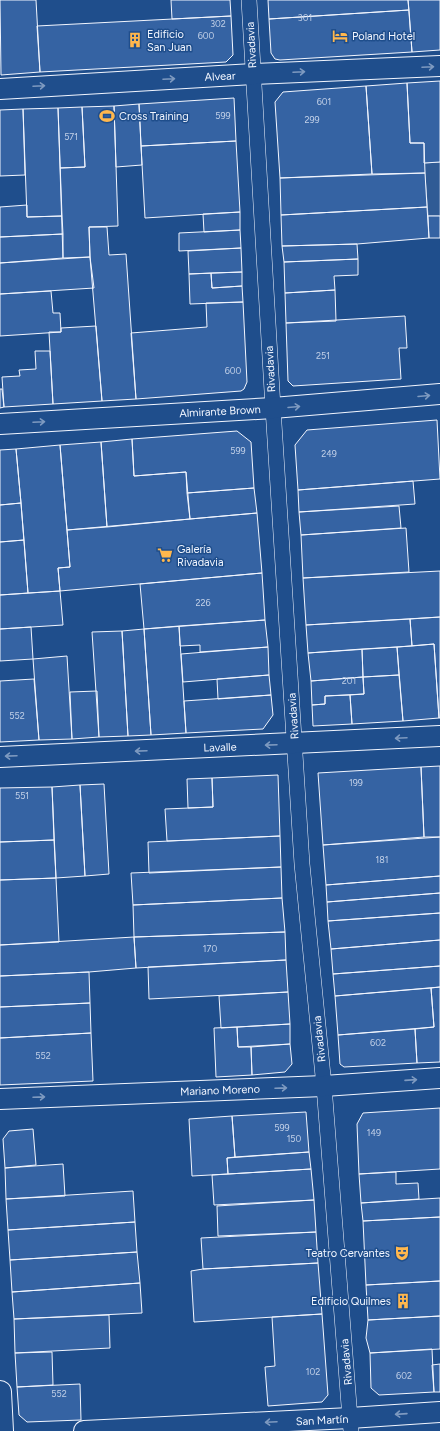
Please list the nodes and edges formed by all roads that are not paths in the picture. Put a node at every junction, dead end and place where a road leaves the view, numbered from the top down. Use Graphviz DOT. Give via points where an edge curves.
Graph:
graph roads {
  1 [pos="249,0"];
  2 [pos="440,66"];
  3 [pos="253,74"];
  4 [pos="0,89"];
  5 [pos="440,394"];
  6 [pos="273,408"];
  7 [pos="0,424"];
  8 [pos="440,736"];
  9 [pos="295,744"];
  10 [pos="0,756"];
  11 [pos="440,1078"];
  12 [pos="324,1086"];
  13 [pos="0,1099"];
  14 [pos="0,1392"];
  15 [pos="440,1412"];
  16 [pos="350,1425"];
  17 [pos="2,1431"];
  18 [pos="84,1431"];
  1 -- 3 [label="street, Rivadavia"];
  3 -- 2 [label="street, Alvear, one-way"];
  4 -- 3 [label="street, Alvear, one-way"];
  3 -- 6 [label="street, Rivadavia"];
  6 -- 5 [label="street, Almirante Brown, one-way"];
  7 -- 6 [label="street, Almirante Brown, one-way"];
  6 -- 9 [label="street, Rivadavia"];
  8 -- 9 [label="street, Lavalle, one-way"];
  9 -- 10 [label="street, Lavalle, one-way"];
  9 -- 12 [label="street, Rivadavia" via="302,864"];
  12 -- 11 [label="street, Mariano Moreno, one-way"];
  13 -- 12 [label="street, Mariano Moreno, one-way"];
  12 -- 16 [label="street, Rivadavia"];
  14 -- 17 [label="street"];
  15 -- 16 [label="street, San Martín, one-way"];
  16 -- 18 [label="street, San Martín, one-way"];
}
